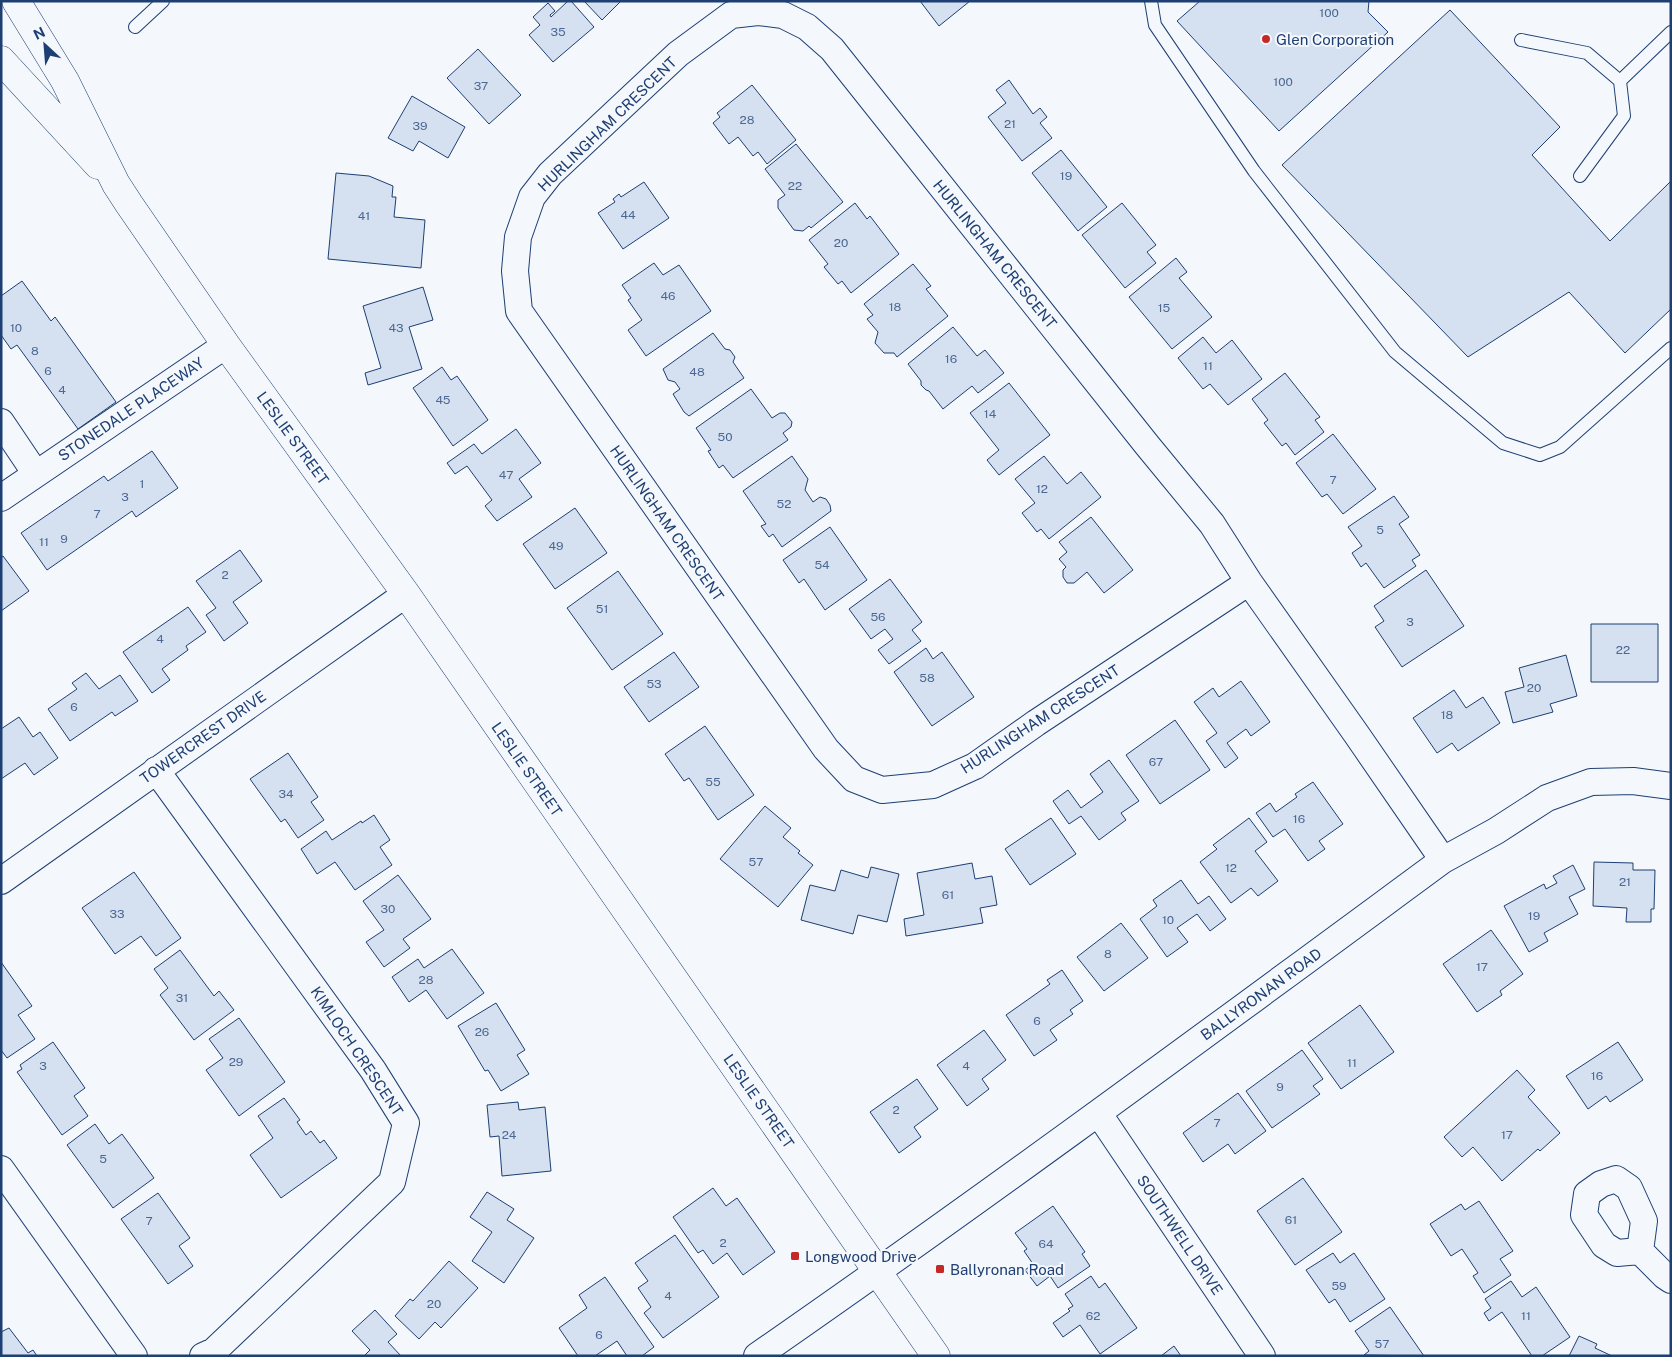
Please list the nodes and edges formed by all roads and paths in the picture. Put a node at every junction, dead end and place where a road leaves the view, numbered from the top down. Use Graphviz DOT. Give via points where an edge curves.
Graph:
graph roads {
  1 [pos="16,1"];
  2 [pos="163,1"];
  3 [pos="1151,1"];
  4 [pos="135,27"];
  5 [pos="1671,32"];
  6 [pos="1521,40"];
  7 [pos="1,60"];
  8 [pos="1620,81"];
  9 [pos="1580,176"];
  10 [pos="116,184"];
  11 [pos="226,345"];
  12 [pos="1671,348"];
  13 [pos="1,422"];
  14 [pos="36,474"];
  15 [pos="1,498"];
  16 [pos="1249,582"];
  17 [pos="406,594"];
  18 [pos="156,770"];
  19 [pos="1671,786"];
  20 [pos="1443,860"];
  21 [pos="1,881"];
  22 [pos="1098,1114"];
  23 [pos="1,1169"];
  24 [pos="1640,1251"];
  25 [pos="878,1272"];
  26 [pos="1671,1280"];
  27 [pos="134,1356"];
  28 [pos="203,1356"];
  29 [pos="757,1356"];
  30 [pos="936,1356"];
  31 [pos="1262,1356"];
  1 -- 10 [label="main road, LESLIE STREET" via="65,81"];
  2 -- 4 [label="lane"];
  3 -- 12 [label="lane" via="1155,24 1254,171 1395,352 1503,443 1540,455 1560,447"];
  5 -- 8 [label="lane"];
  6 -- 8 [label="lane" via="1587,53"];
  7 -- 10 [label="main road, LESLIE STREET"];
  8 -- 9 [label="lane" via="1624,116"];
  10 -- 11 [label="main road, LESLIE STREET"];
  11 -- 14 [label="street, STONEDALE PLACEWAY"];
  11 -- 17 [label="main road, LESLIE STREET"];
  13 -- 14 [label="street"];
  14 -- 15 [label="street, STONEDALE PLACEWAY"];
  16 -- 16 [label="street, HURLINGHAM CRESCENT" via="1212,524 832,49 807,27 783,15 758,12 731,15 678,54 550,174 532,197 518,237 515,271 519,311 826,749 854,779 882,790 932,785 975,766"];
  16 -- 20 [label="street, HURLINGHAM CRESCENT"];
  17 -- 18 [label="street, TOWERCREST DRIVE"];
  17 -- 25 [label="main road, LESLIE STREET"];
  18 -- 21 [label="street, TOWERCREST DRIVE"];
  18 -- 28 [label="street, KIMLOCH CRESCENT" via="373,1070 406,1123 392,1182 214,1351"];
  19 -- 20 [label="street, BALLYRONAN ROAD" via="1634,781 1591,782 1547,798"];
  20 -- 22 [label="street, BALLYRONAN ROAD"];
  22 -- 25 [label="street, BALLYRONAN ROAD"];
  22 -- 31 [label="street, SOUTHWELL DRIVE"];
  23 -- 27 [label="street"];
  24 -- 26 [label="street"];
  25 -- 29 [label="street"];
  25 -- 30 [label="main road, LESLIE STREET"];
}
